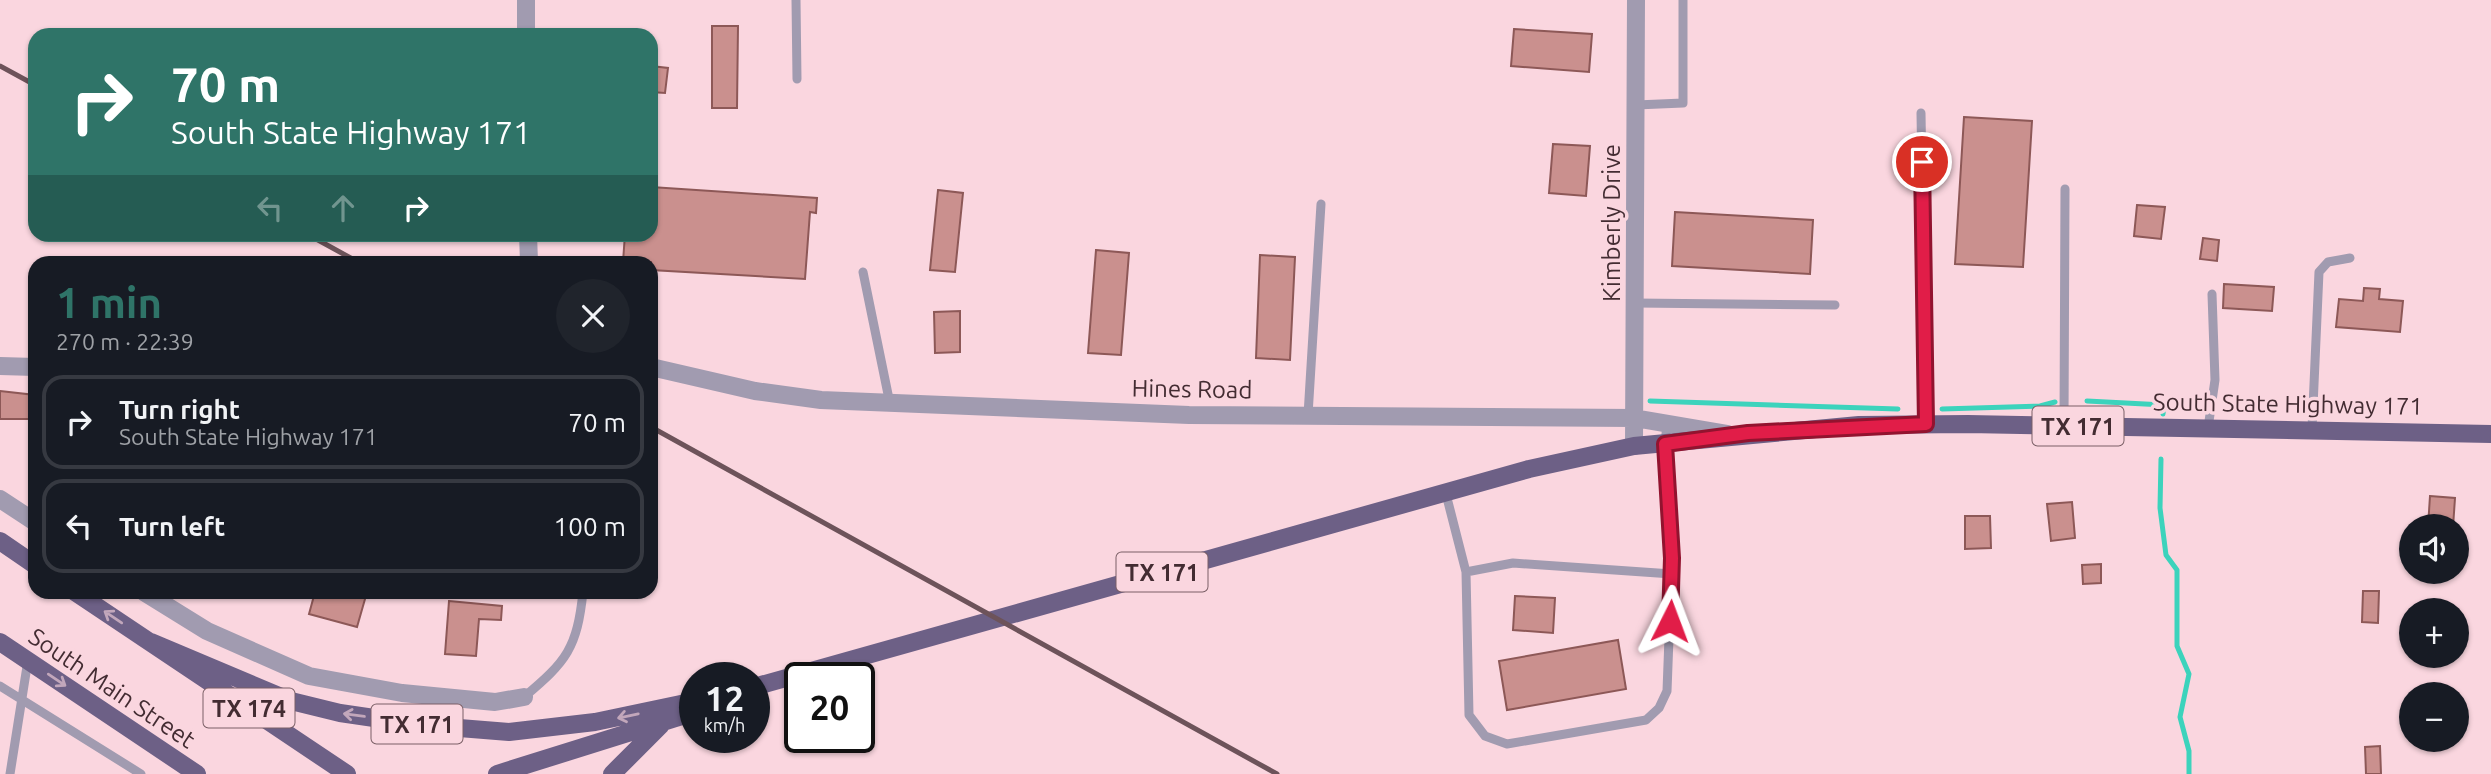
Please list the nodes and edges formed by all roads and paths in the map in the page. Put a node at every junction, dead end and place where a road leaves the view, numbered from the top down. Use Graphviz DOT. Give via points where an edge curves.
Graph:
graph roads {
  1 [pos="526,0"];
  2 [pos="796,0"];
  3 [pos="1636,0"];
  4 [pos="1683,0"];
  5 [pos="526,28"];
  6 [pos="797,79"];
  7 [pos="1636,105"];
  8 [pos="1921,113"];
  9 [pos="2065,189"];
  10 [pos="1321,204"];
  11 [pos="2350,258"];
  12 [pos="863,272"];
  13 [pos="2212,294"];
  14 [pos="1635,303"];
  15 [pos="1835,304"];
  16 [pos="0,366"];
  17 [pos="28,367"];
  18 [pos="658,369"];
  19 [pos="890,404"];
  20 [pos="1308,415"];
  21 [pos="1634,418"];
  22 [pos="1667,424"];
  23 [pos="1926,424"];
  24 [pos="2064,425"];
  25 [pos="2208,428"];
  26 [pos="2312,429"];
  27 [pos="2491,434"];
  28 [pos="1734,435"];
  29 [pos="1665,444"];
  30 [pos="1634,446"];
  31 [pos="1446,494"];
  32 [pos="0,499"];
  33 [pos="28,517"];
  34 [pos="0,541"];
  35 [pos="28,560"];
  36 [pos="1466,572"];
  37 [pos="1672,574"];
  38 [pos="86,599"];
  39 [pos="155,599"];
  40 [pos="582,599"];
  41 [pos="0,642"];
  42 [pos="151,642"];
  43 [pos="28,660"];
  44 [pos="847,662"];
  45 [pos="0,686"];
  46 [pos="524,697"];
  47 [pos="22,700"];
  48 [pos="679,704"];
  49 [pos="679,716"];
  50 [pos="666,720"];
  51 [pos="10,774"];
  52 [pos="141,774"];
  53 [pos="197,774"];
  54 [pos="347,774"];
  55 [pos="497,774"];
  56 [pos="612,774"];
  1 -- 5 [label="street"];
  2 -- 6 [label="lane"];
  3 -- 7 [label="street, Kimberly Drive"];
  4 -- 7 [label="lane" via="1683,103"];
  7 -- 14 [label="street, Kimberly Drive"];
  8 -- 23 [label="lane"];
  9 -- 24 [label="lane"];
  10 -- 20 [label="lane"];
  11 -- 26 [label="lane" via="2328,262 2319,272"];
  12 -- 19 [label="lane"];
  13 -- 25 [label="lane" via="2215,380"];
  14 -- 15 [label="lane"];
  14 -- 21 [label="street, Kimberly Drive"];
  16 -- 17 [label="street"];
  18 -- 19 [label="street, Hines Road" via="755,391"];
  19 -- 20 [label="street, Hines Road"];
  20 -- 21 [label="street, Hines Road"];
  21 -- 22 [label="street, Hines Road"];
  21 -- 30 [label="street, Kimberly Drive"];
  22 -- 28 [label="street, Hines Road"];
  22 -- 29 [label="lane"];
  23 -- 24 [label="main road, South State Highway 171 / TX 171"];
  23 -- 28 [label="main road, South State Highway 171 / TX 171"];
  24 -- 25 [label="main road, South State Highway 171 / TX 171"];
  25 -- 26 [label="main road, South State Highway 171 / TX 171"];
  26 -- 27 [label="main road, South State Highway 171 / TX 171"];
  28 -- 29 [label="main road, South State Highway 171 / TX 171"];
  29 -- 30 [label="main road, TX 171"];
  29 -- 37 [label="lane"];
  30 -- 31 [label="main road, TX 171" via="1529,469"];
  31 -- 36 [label="lane"];
  31 -- 44 [label="main road, TX 171"];
  32 -- 33 [label="street"];
  34 -- 35 [label="main road"];
  36 -- 37 [label="lane" via="1513,563"];
  36 -- 37 [label="lane" via="1469,715 1485,736 1507,744 1646,720 1659,708 1667,691"];
  42 -- 38 [label="main road, TX 171, one-way"];
  39 -- 46 [label="street" via="207,631 309,676 402,693 495,702"];
  40 -- 46 [label="lane" via="579,633 554,671"];
  41 -- 43 [label="main road, South Main Street"];
  48 -- 42 [label="main road, TX 171, one-way" via="595,722 509,732 422,725 290,701"];
  42 -- 54 [label="main road, TX 174"];
  43 -- 47 [label="lane"];
  43 -- 53 [label="main road, South Main Street, one-way"];
  45 -- 47 [label="lane"];
  47 -- 51 [label="lane"];
  47 -- 52 [label="lane"];
  49 -- 50 [label="main road"];
  50 -- 55 [label="main road"];
  50 -- 56 [label="main road"];
}
